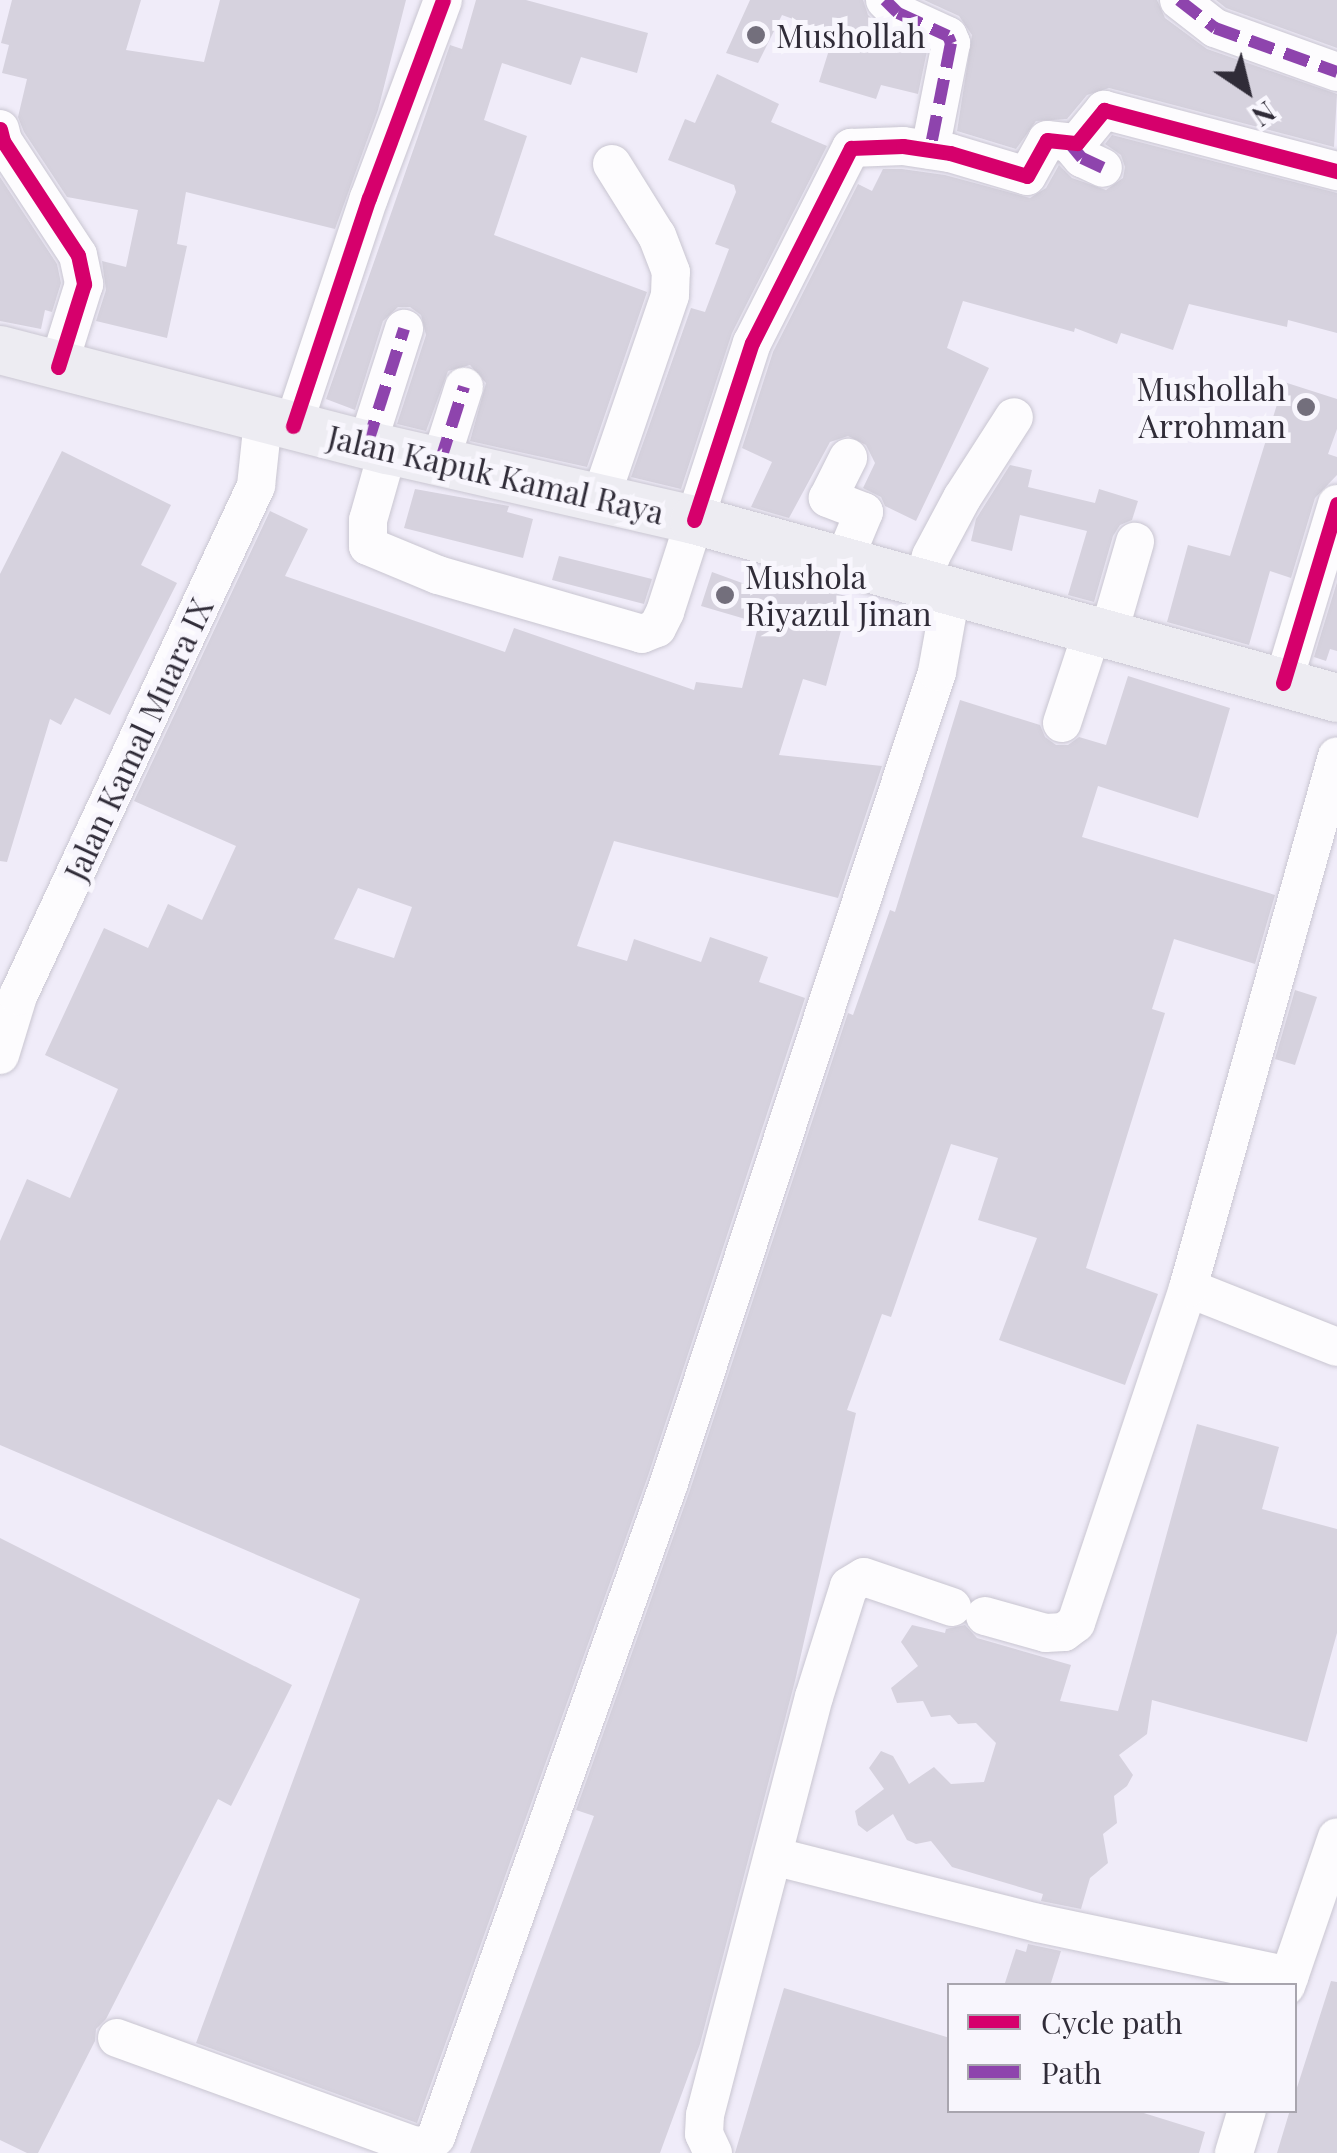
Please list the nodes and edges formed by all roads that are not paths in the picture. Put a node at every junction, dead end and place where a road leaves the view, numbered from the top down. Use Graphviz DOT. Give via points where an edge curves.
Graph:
graph roads {
  1 [pos="444,0"];
  2 [pos="886,0"];
  3 [pos="1179,0"];
  4 [pos="1337,72"];
  5 [pos="0,128"];
  6 [pos="1072,145"];
  7 [pos="930,150"];
  8 [pos="612,164"];
  9 [pos="1102,168"];
  10 [pos="1337,170"];
  11 [pos="404,330"];
  12 [pos="0,350"];
  13 [pos="58,367"];
  14 [pos="464,387"];
  15 [pos="1014,417"];
  16 [pos="278,423"];
  17 [pos="377,448"];
  18 [pos="848,458"];
  19 [pos="440,462"];
  20 [pos="601,496"];
  21 [pos="1337,504"];
  22 [pos="694,520"];
  23 [pos="1135,542"];
  24 [pos="844,560"];
  25 [pos="938,585"];
  26 [pos="1101,631"];
  27 [pos="1284,683"];
  28 [pos="1337,698"];
  29 [pos="1062,723"];
  30 [pos="1337,756"];
  31 [pos="0,1055"];
  32 [pos="1188,1288"];
  33 [pos="1337,1347"];
  34 [pos="1337,1838"];
  35 [pos="773,1856"];
  36 [pos="1288,1981"];
  37 [pos="118,2038"];
  38 [pos="1246,2113"];
  39 [pos="713,2153"];
  40 [pos="1234,2153"];
  1 -- 16 [label="street, Jalan Kamal Muara IX"];
  2 -- 7 [label="street" via="951,43"];
  3 -- 4 [label="street" via="1215,28"];
  5 -- 13 [label="street" via="78,254 84,284"];
  6 -- 7 [label="street" via="1047,140 1023,177"];
  6 -- 9 [label="street"];
  6 -- 10 [label="street" via="1104,110"];
  7 -- 22 [label="street" via="851,148 752,343"];
  8 -- 20 [label="street" via="672,272 670,295"];
  11 -- 17 [label="street"];
  12 -- 13 [label="main road, Jalan Kapuk Kamal Raya"];
  13 -- 16 [label="main road, Jalan Kapuk Kamal Raya"];
  14 -- 19 [label="street"];
  15 -- 25 [label="street" via="931,556"];
  16 -- 17 [label="main road, Jalan Kapuk Kamal Raya"];
  16 -- 31 [label="street, Jalan Kamal Muara IX" via="256,486 18,996"];
  17 -- 19 [label="main road, Jalan Kapuk Kamal Raya"];
  17 -- 22 [label="street" via="368,546 438,575 642,634 657,628 665,612"];
  18 -- 24 [label="street" via="828,498 864,512"];
  19 -- 20 [label="main road, Jalan Kapuk Kamal Raya"];
  20 -- 22 [label="main road, Jalan Kapuk Kamal Raya"];
  21 -- 27 [label="street"];
  22 -- 24 [label="main road, Jalan Kapuk Kamal Raya"];
  23 -- 26 [label="street"];
  24 -- 25 [label="main road, Jalan Kapuk Kamal Raya"];
  25 -- 26 [label="main road, Jalan Kapuk Kamal Raya"];
  25 -- 37 [label="street" via="937,672 668,1483 436,2137 415,2146"];
  26 -- 27 [label="main road, Jalan Kapuk Kamal Raya"];
  26 -- 29 [label="street"];
  27 -- 28 [label="main road, Jalan Kapuk Kamal Raya"];
  30 -- 32 [label="street"];
  32 -- 33 [label="street"];
  32 -- 35 [label="street" via="1076,1623 1046,1633 864,1577 849,1586"];
  34 -- 36 [label="street"];
  35 -- 36 [label="street"];
  35 -- 39 [label="street" via="705,2115"];
  38 -- 40 [label="street"];
}
